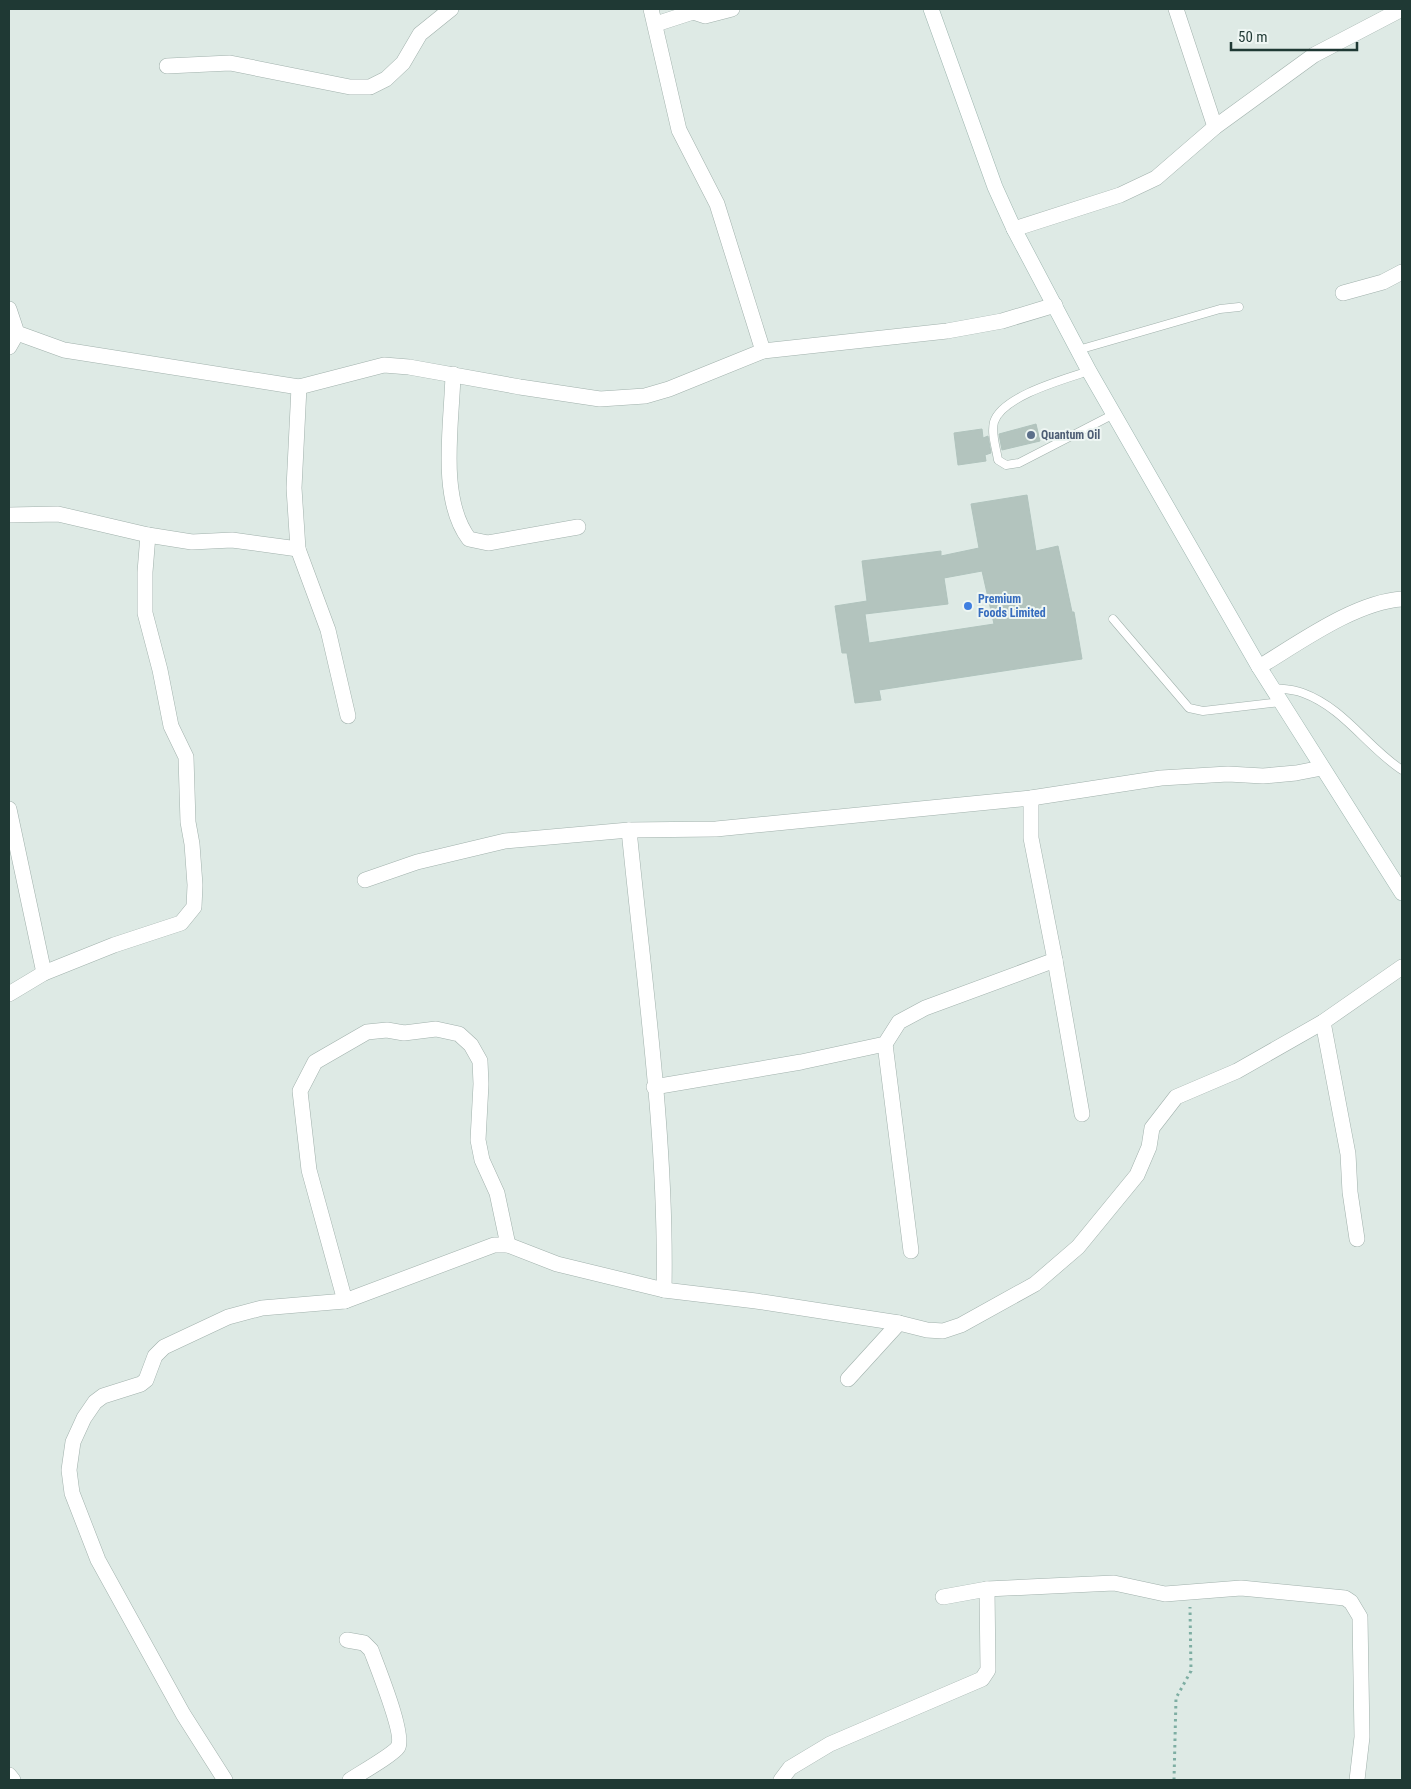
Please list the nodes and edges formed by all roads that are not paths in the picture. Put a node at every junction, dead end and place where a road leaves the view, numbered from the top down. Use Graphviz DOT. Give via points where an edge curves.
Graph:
graph roads {
  1 [pos="651,9"];
  2 [pos="732,9"];
  3 [pos="931,9"];
  4 [pos="1176,9"];
  5 [pos="1402,9"];
  6 [pos="441,11"];
  7 [pos="656,24"];
  8 [pos="166,66"];
  9 [pos="1215,127"];
  10 [pos="1014,229"];
  11 [pos="1402,272"];
  12 [pos="1343,293"];
  13 [pos="1054,305"];
  14 [pos="1239,307"];
  15 [pos="9,308"];
  16 [pos="17,333"];
  17 [pos="9,347"];
  18 [pos="1078,350"];
  19 [pos="763,351"];
  20 [pos="1088,372"];
  21 [pos="453,374"];
  22 [pos="299,387"];
  23 [pos="1114,414"];
  24 [pos="9,515"];
  25 [pos="578,527"];
  26 [pos="148,535"];
  27 [pos="298,549"];
  28 [pos="1402,599"];
  29 [pos="1113,619"];
  30 [pos="1259,667"];
  31 [pos="1272,688"];
  32 [pos="1281,702"];
  33 [pos="348,716"];
  34 [pos="1322,768"];
  35 [pos="1402,770"];
  36 [pos="1031,798"];
  37 [pos="9,809"];
  38 [pos="629,830"];
  39 [pos="11,833"];
  40 [pos="365,880"];
  41 [pos="1402,893"];
  42 [pos="1055,960"];
  43 [pos="1402,967"];
  44 [pos="44,973"];
  45 [pos="9,994"];
  46 [pos="1323,1022"];
  47 [pos="885,1044"];
  48 [pos="654,1087"];
  49 [pos="1082,1114"];
  50 [pos="1357,1239"];
  51 [pos="508,1245"];
  52 [pos="911,1251"];
  53 [pos="664,1290"];
  54 [pos="345,1301"];
  55 [pos="900,1324"];
  56 [pos="848,1379"];
  57 [pos="987,1589"];
  58 [pos="943,1598"];
  59 [pos="347,1640"];
  60 [pos="9,1775"];
  61 [pos="13,1780"];
  62 [pos="225,1780"];
  63 [pos="350,1780"];
  64 [pos="781,1780"];
  65 [pos="1356,1780"];
  1 -- 7 [label="street"];
  2 -- 7 [label="street" via="705,16 693,12"];
  3 -- 10 [label="street" via="995,187"];
  4 -- 9 [label="street"];
  5 -- 9 [label="street" via="1314,55"];
  6 -- 8 [label="street" via="420,34 403,63 386,79 370,86 350,87 230,63"];
  7 -- 19 [label="street" via="679,130 717,204"];
  9 -- 10 [label="street" via="1156,178 1120,195"];
  10 -- 13 [label="street"];
  11 -- 12 [label="street" via="1383,282"];
  13 -- 18 [label="street"];
  13 -- 19 [label="street" via="1002,321 947,331"];
  14 -- 18 [label="lane" via="1220,309"];
  15 -- 16 [label="street"];
  16 -- 17 [label="street"];
  16 -- 22 [label="street" via="64,350"];
  18 -- 20 [label="street"];
  19 -- 21 [label="street" via="694,380 645,396 600,399"];
  20 -- 23 [label="street"];
  20 -- 23 [label="lane" via="1023,396 1004,408 995,419 992,432 998,460 1006,465 1020,463"];
  21 -- 22 [label="street" via="384,366"];
  21 -- 25 [label="street" via="450,476 455,515 469,539 488,543"];
  22 -- 27 [label="street" via="294,488"];
  23 -- 30 [label="street"];
  24 -- 26 [label="street" via="58,514"];
  26 -- 27 [label="street" via="192,542 232,540"];
  26 -- 44 [label="street" via="145,613 171,726 186,757 194,907 181,923"];
  27 -- 33 [label="street" via="328,630"];
  28 -- 30 [label="street" via="1361,610"];
  29 -- 32 [label="lane" via="1189,708 1203,711"];
  30 -- 31 [label="street"];
  31 -- 32 [label="street"];
  31 -- 35 [label="lane" via="1302,692 1339,713"];
  32 -- 34 [label="street"];
  34 -- 36 [label="street" via="1263,776 1228,774 1161,778"];
  34 -- 41 [label="street"];
  36 -- 38 [label="street" via="716,829"];
  36 -- 42 [label="street" via="1031,838"];
  37 -- 39 [label="street"];
  38 -- 40 [label="street" via="506,841 417,862"];
  38 -- 48 [label="street"];
  39 -- 44 [label="street"];
  42 -- 47 [label="street" via="926,1008 899,1022"];
  42 -- 49 [label="street"];
  43 -- 46 [label="street"];
  44 -- 45 [label="street"];
  46 -- 50 [label="street" via="1348,1154"];
  46 -- 55 [label="street" via="1237,1071 1176,1097 1152,1128 1149,1147 1137,1175 1078,1247 1035,1284 961,1326 943,1331"];
  47 -- 48 [label="street"];
  47 -- 52 [label="street"];
  48 -- 53 [label="street" via="665,1240"];
  51 -- 53 [label="street" via="557,1264"];
  51 -- 54 [label="street" via="494,1245 460,1256"];
  51 -- 54 [label="street" via="497,1193 482,1160 478,1140 480,1061 471,1045 459,1034 436,1029 404,1033 387,1030 367,1032 315,1062 300,1091 309,1170"];
  53 -- 55 [label="street"];
  54 -- 62 [label="street" via="262,1308 228,1317 169,1344 155,1356 150,1376 141,1384 103,1396 95,1402 73,1442 68,1470 72,1493 98,1560 183,1714"];
  55 -- 56 [label="street"];
  57 -- 58 [label="street"];
  57 -- 64 [label="street" via="988,1670 982,1679 830,1744 790,1768"];
  57 -- 65 [label="street" via="1114,1583 1165,1594 1241,1588 1345,1598 1360,1617 1362,1737"];
  59 -- 63 [label="street" via="364,1643 371,1650 400,1740 397,1749"];
  60 -- 61 [label="street"];
}
